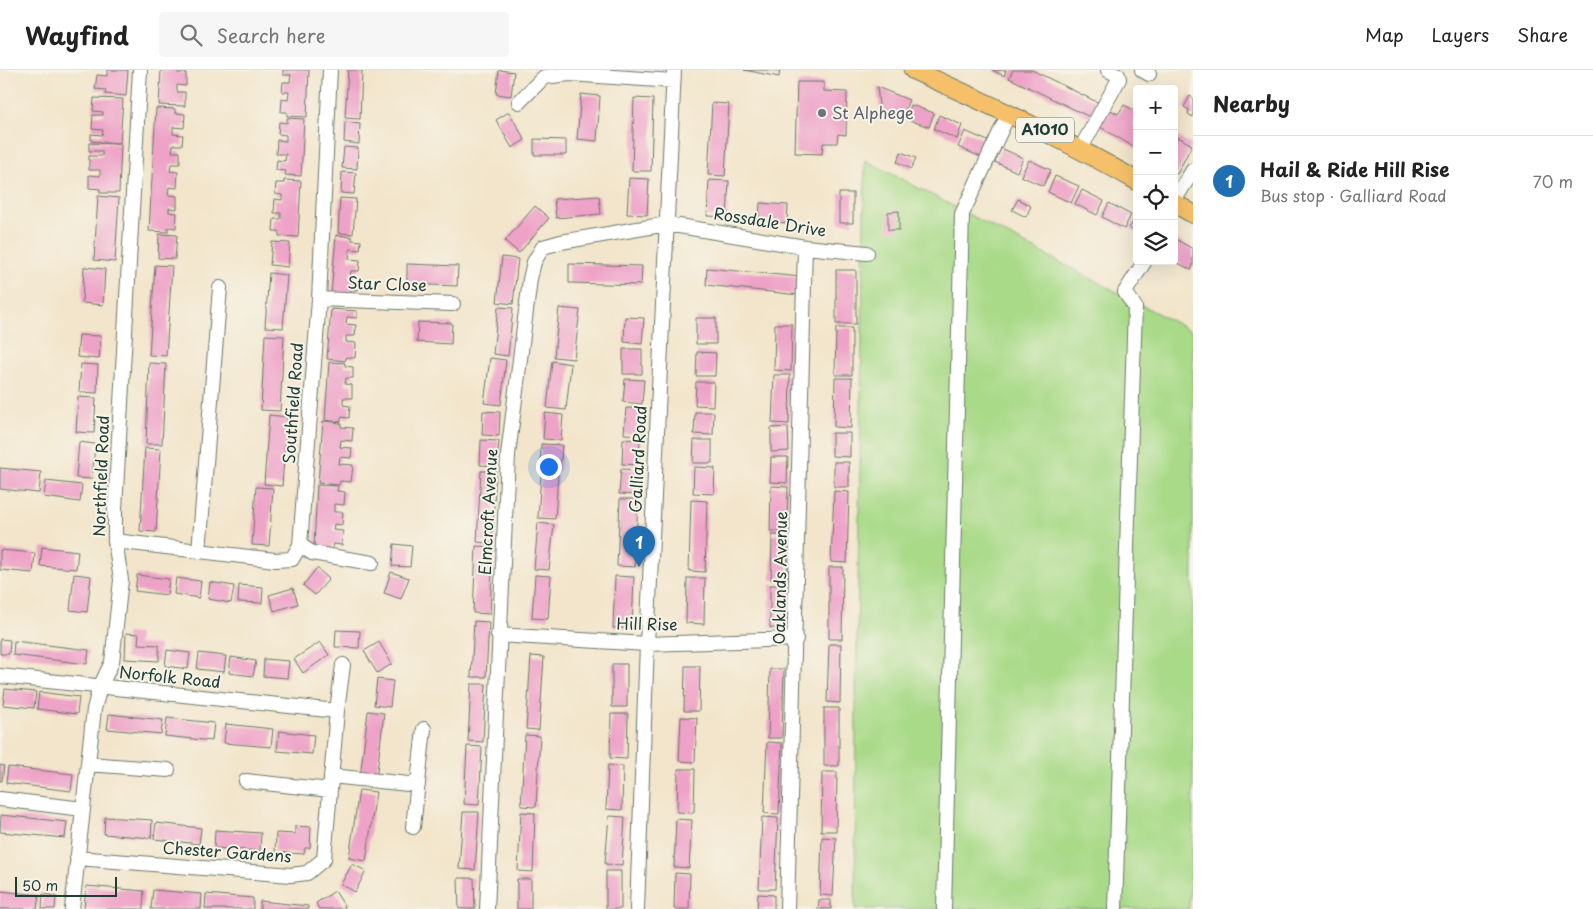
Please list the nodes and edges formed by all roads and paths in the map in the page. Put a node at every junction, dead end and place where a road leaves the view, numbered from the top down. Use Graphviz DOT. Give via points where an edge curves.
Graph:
graph roads {
  1 [pos="140,70"];
  2 [pos="330,70"];
  3 [pos="913,70"];
  4 [pos="1108,70"];
  5 [pos="673,76"];
  6 [pos="519,102"];
  7 [pos="1009,112"];
  8 [pos="1081,148"];
  9 [pos="1193,170"];
  10 [pos="1133,179"];
  11 [pos="1179,208"];
  12 [pos="667,224"];
  13 [pos="805,247"];
  14 [pos="867,253"];
  15 [pos="1142,265"];
  16 [pos="220,288"];
  17 [pos="319,298"];
  18 [pos="454,304"];
  19 [pos="115,541"];
  20 [pos="300,545"];
  21 [pos="198,551"];
  22 [pos="372,563"];
  23 [pos="498,634"];
  24 [pos="796,639"];
  25 [pos="647,644"];
  26 [pos="343,665"];
  27 [pos="0,676"];
  28 [pos="100,687"];
  29 [pos="336,711"];
  30 [pos="424,729"];
  31 [pos="88,764"];
  32 [pos="168,770"];
  33 [pos="246,781"];
  34 [pos="331,783"];
  35 [pos="418,785"];
  36 [pos="0,800"];
  37 [pos="83,808"];
  38 [pos="413,827"];
  39 [pos="77,858"];
  40 [pos="72,909"];
  41 [pos="487,909"];
  42 [pos="638,909"];
  43 [pos="787,909"];
  44 [pos="944,909"];
  45 [pos="1115,909"];
  1 -- 19 [label="street, Northfield Road"];
  2 -- 17 [label="street, Southfield Road"];
  3 -- 7 [label="main road, A1010"];
  4 -- 8 [label="street" via="1119,79"];
  5 -- 6 [label="street" via="569,74 544,77"];
  5 -- 12 [label="street, Galliard Road"];
  7 -- 8 [label="main road, A1010"];
  7 -- 44 [label="street" via="962,214"];
  8 -- 10 [label="main road, A1010"];
  9 -- 11 [label="street"];
  12 -- 13 [label="street, Rossdale Drive"];
  12 -- 23 [label="street, Elmcroft Avenue" via="552,244 543,247 534,262 508,455"];
  12 -- 25 [label="street, Galliard Road"];
  13 -- 14 [label="street, Rossdale Drive"];
  13 -- 24 [label="street, Oaklands Avenue"];
  15 -- 45 [label="street" via="1125,292 1135,307"];
  16 -- 21 [label="street"];
  17 -- 18 [label="street, Star Close"];
  17 -- 20 [label="street, Southfield Road"];
  19 -- 21 [label="street"];
  19 -- 28 [label="street, Northfield Road" via="121,580 112,662"];
  20 -- 21 [label="street" via="292,559 275,560"];
  20 -- 22 [label="street" via="312,553"];
  23 -- 25 [label="street, Hill Rise"];
  23 -- 41 [label="street, Elmcroft Avenue"];
  24 -- 25 [label="street, Hill Rise"];
  24 -- 43 [label="street, Oaklands Avenue"];
  25 -- 42 [label="street, Galliard Road"];
  26 -- 29 [label="street, Chester Gardens"];
  27 -- 28 [label="street, Norfolk Road"];
  28 -- 29 [label="street, Norfolk Road"];
  28 -- 31 [label="street, Northfield Road" via="94,709"];
  29 -- 34 [label="street, Chester Gardens"];
  30 -- 35 [label="street"];
  31 -- 32 [label="street"];
  31 -- 37 [label="street, Northfield Road"];
  33 -- 34 [label="street"];
  34 -- 35 [label="street"];
  34 -- 39 [label="street, Chester Gardens" via="324,859 308,872 291,875"];
  35 -- 38 [label="street"];
  36 -- 37 [label="street"];
  37 -- 39 [label="street, Northfield Road"];
  39 -- 40 [label="street, Northfield Road"];
}
